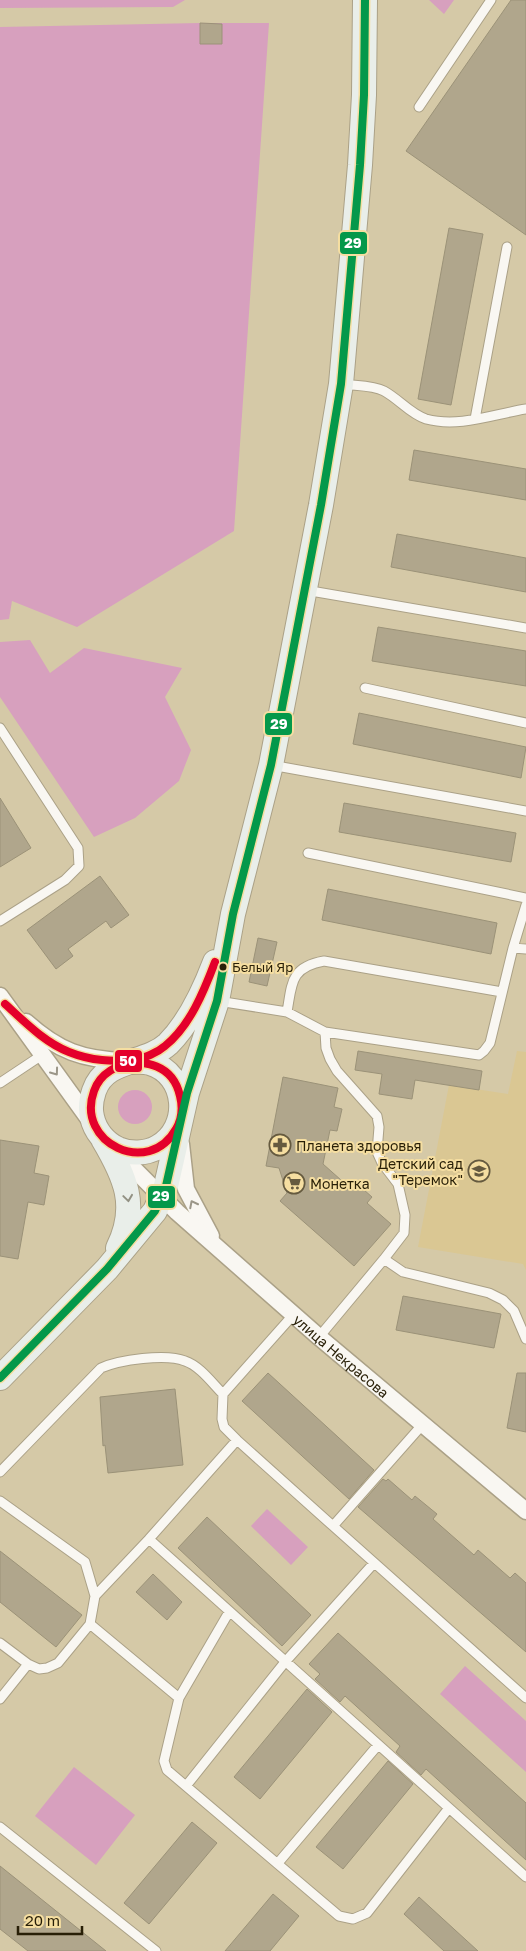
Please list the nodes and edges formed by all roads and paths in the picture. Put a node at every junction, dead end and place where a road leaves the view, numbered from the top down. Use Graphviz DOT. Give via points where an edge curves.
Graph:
graph roads {
  1 [pos="365,0"];
  2 [pos="490,0"];
  3 [pos="419,107"];
  4 [pos="507,247"];
  5 [pos="342,384"];
  6 [pos="526,409"];
  7 [pos="475,419"];
  8 [pos="304,590"];
  9 [pos="526,628"];
  10 [pos="365,688"];
  11 [pos="526,723"];
  12 [pos="0,728"];
  13 [pos="270,765"];
  14 [pos="526,811"];
  15 [pos="308,853"];
  16 [pos="526,898"];
  17 [pos="526,905"];
  18 [pos="233,914"];
  19 [pos="0,921"];
  20 [pos="513,948"];
  21 [pos="526,949"];
  22 [pos="502,992"];
  23 [pos="3,1000"];
  24 [pos="217,1001"];
  25 [pos="287,1012"];
  26 [pos="325,1032"];
  27 [pos="42,1055"];
  28 [pos="131,1062"];
  29 [pos="0,1083"];
  30 [pos="181,1116"];
  31 [pos="103,1137"];
  32 [pos="161,1197"];
  33 [pos="216,1246"];
  34 [pos="384,1259"];
  35 [pos="107,1269"];
  36 [pos="294,1314"];
  37 [pos="319,1337"];
  38 [pos="526,1340"];
  39 [pos="0,1378"];
  40 [pos="223,1394"];
  41 [pos="422,1424"];
  42 [pos="237,1440"];
  43 [pos="0,1472"];
  44 [pos="0,1501"];
  45 [pos="526,1512"];
  46 [pos="333,1526"];
  47 [pos="149,1539"];
  48 [pos="374,1563"];
  49 [pos="95,1596"];
  50 [pos="229,1612"];
  51 [pos="90,1624"];
  52 [pos="0,1642"];
  53 [pos="285,1662"];
  54 [pos="28,1664"];
  55 [pos="0,1698"];
  56 [pos="179,1698"];
  57 [pos="526,1698"];
  58 [pos="378,1745"];
  59 [pos="186,1786"];
  60 [pos="449,1808"];
  61 [pos="0,1827"];
  62 [pos="278,1863"];
  63 [pos="526,1877"];
  64 [pos="156,1951"];
  1 -- 5 [label="street" via="361,155"];
  2 -- 3 [label="lane"];
  4 -- 7 [label="lane"];
  5 -- 7 [label="lane" via="382,390 427,419 446,422"];
  5 -- 8 [label="street"];
  6 -- 7 [label="lane"];
  8 -- 9 [label="lane"];
  8 -- 13 [label="street"];
  10 -- 11 [label="lane"];
  12 -- 19 [label="lane" via="78,848 79,866 65,880"];
  13 -- 14 [label="lane"];
  13 -- 18 [label="street"];
  15 -- 16 [label="lane"];
  17 -- 20 [label="lane"];
  18 -- 24 [label="street"];
  18 -- 28 [label="street" via="212,971 180,1030 155,1053"];
  20 -- 21 [label="lane"];
  20 -- 22 [label="lane"];
  22 -- 25 [label="lane" via="324,961 315,962 293,978"];
  22 -- 26 [label="lane" via="490,1044 479,1055"];
  23 -- 27 [label="street, улица Некрасова"];
  23 -- 28 [label="street" via="38,1033 69,1052 95,1059"];
  24 -- 25 [label="lane"];
  24 -- 30 [label="street"];
  25 -- 26 [label="lane"];
  26 -- 34 [label="lane" via="326,1048 337,1071 377,1116 377,1152 398,1184 405,1215 404,1233"];
  27 -- 29 [label="lane"];
  27 -- 31 [label="street, улица Некрасова, one-way"];
  28 -- 30 [label="street" via="150,1063 167,1073 178,1088"];
  28 -- 31 [label="street" via="107,1072 92,1094 91,1112"];
  30 -- 31 [label="street" via="170,1138 150,1150 126,1152"];
  30 -- 32 [label="street"];
  33 -- 30 [label="street, one-way" via="186,1189"];
  31 -- 32 [label="street, улица Некрасова"];
  31 -- 35 [label="street, one-way" via="119,1165 129,1208 121,1242"];
  32 -- 33 [label="street, улица Некрасова"];
  32 -- 35 [label="street" via="146,1223"];
  33 -- 36 [label="street, улица Некрасова"];
  34 -- 37 [label="lane"];
  34 -- 38 [label="lane" via="403,1272 504,1300 514,1311"];
  35 -- 39 [label="street"];
  36 -- 37 [label="street, улица Некрасова"];
  36 -- 40 [label="lane"];
  37 -- 41 [label="street, улица Некрасова"];
  40 -- 42 [label="lane" via="224,1427"];
  40 -- 43 [label="lane" via="186,1361 174,1358 113,1362 101,1368"];
  41 -- 45 [label="street, улица Некрасова"];
  41 -- 46 [label="lane"];
  42 -- 46 [label="lane"];
  42 -- 47 [label="lane"];
  44 -- 49 [label="lane" via="85,1562"];
  46 -- 48 [label="lane"];
  47 -- 49 [label="lane"];
  47 -- 50 [label="lane"];
  48 -- 53 [label="lane"];
  48 -- 57 [label="lane"];
  49 -- 51 [label="lane"];
  50 -- 53 [label="lane"];
  50 -- 56 [label="lane"];
  51 -- 54 [label="lane" via="58,1663 39,1669"];
  51 -- 56 [label="lane"];
  52 -- 54 [label="lane"];
  53 -- 58 [label="lane"];
  53 -- 59 [label="lane"];
  54 -- 55 [label="lane"];
  56 -- 59 [label="lane" via="164,1761 167,1770"];
  58 -- 60 [label="lane"];
  58 -- 62 [label="lane"];
  59 -- 62 [label="lane"];
  60 -- 62 [label="lane" via="367,1913 353,1919 339,1916"];
  60 -- 63 [label="lane"];
  61 -- 64 [label="lane"];
}
